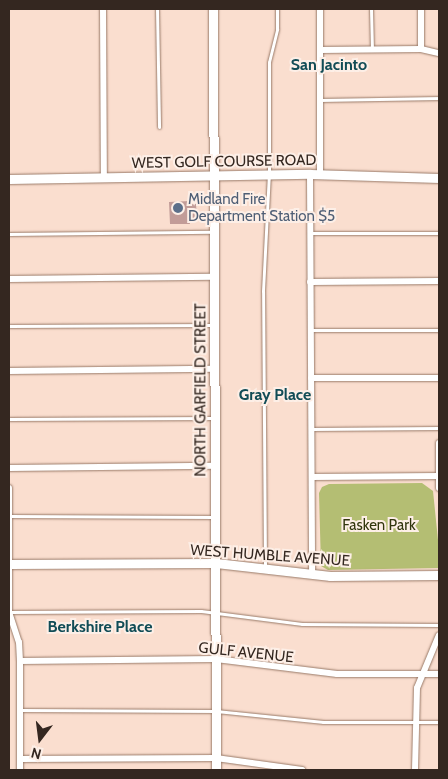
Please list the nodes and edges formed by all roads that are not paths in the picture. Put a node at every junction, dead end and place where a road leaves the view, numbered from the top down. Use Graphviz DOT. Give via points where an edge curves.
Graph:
graph roads {
  1 [pos="103,9"];
  2 [pos="157,9"];
  3 [pos="213,9"];
  4 [pos="277,9"];
  5 [pos="320,9"];
  6 [pos="371,9"];
  7 [pos="422,9"];
  8 [pos="372,49"];
  9 [pos="421,49"];
  10 [pos="320,50"];
  11 [pos="439,53"];
  12 [pos="439,98"];
  13 [pos="320,100"];
  14 [pos="159,127"];
  15 [pos="270,174"];
  16 [pos="310,174"];
  17 [pos="320,174"];
  18 [pos="213,175"];
  19 [pos="104,176"];
  20 [pos="439,178"];
  21 [pos="9,179"];
  22 [pos="214,232"];
  23 [pos="311,233"];
  24 [pos="439,233"];
  25 [pos="9,234"];
  26 [pos="214,277"];
  27 [pos="9,279"];
  28 [pos="439,281"];
  29 [pos="310,282"];
  30 [pos="214,325"];
  31 [pos="9,326"];
  32 [pos="311,330"];
  33 [pos="439,330"];
  34 [pos="214,369"];
  35 [pos="9,370"];
  36 [pos="311,378"];
  37 [pos="439,378"];
  38 [pos="215,418"];
  39 [pos="9,419"];
  40 [pos="439,428"];
  41 [pos="312,429"];
  42 [pos="439,443"];
  43 [pos="215,466"];
  44 [pos="9,468"];
  45 [pos="439,476"];
  46 [pos="312,477"];
  47 [pos="9,488"];
  48 [pos="439,488"];
  49 [pos="9,516"];
  50 [pos="215,517"];
  51 [pos="216,563"];
  52 [pos="9,564"];
  53 [pos="265,568"];
  54 [pos="312,574"];
  55 [pos="439,575"];
  56 [pos="9,612"];
  57 [pos="216,614"];
  58 [pos="439,625"];
  59 [pos="439,635"];
  60 [pos="216,659"];
  61 [pos="20,661"];
  62 [pos="439,674"];
  63 [pos="422,675"];
  64 [pos="20,710"];
  65 [pos="216,711"];
  66 [pos="439,722"];
  67 [pos="415,723"];
  68 [pos="216,758"];
  69 [pos="20,759"];
  70 [pos="20,770"];
  71 [pos="216,770"];
  72 [pos="302,770"];
  73 [pos="415,770"];
  1 -- 19 [label="street"];
  2 -- 14 [label="lane"];
  3 -- 18 [label="main road, NORTH GARFIELD STREET"];
  4 -- 15 [label="lane" via="278,22 268,62"];
  5 -- 10 [label="street"];
  6 -- 8 [label="lane"];
  7 -- 9 [label="street"];
  8 -- 9 [label="street"];
  8 -- 10 [label="street"];
  9 -- 11 [label="street"];
  10 -- 13 [label="street"];
  12 -- 13 [label="lane"];
  13 -- 17 [label="street"];
  15 -- 16 [label="main road, WEST GOLF COURSE ROAD"];
  15 -- 18 [label="main road, WEST GOLF COURSE ROAD"];
  15 -- 53 [label="lane" via="263,291"];
  16 -- 17 [label="main road, WEST GOLF COURSE ROAD"];
  16 -- 23 [label="street"];
  17 -- 20 [label="main road, WEST GOLF COURSE ROAD"];
  18 -- 19 [label="main road, WEST GOLF COURSE ROAD"];
  18 -- 22 [label="main road, NORTH GARFIELD STREET"];
  19 -- 21 [label="main road, WEST GOLF COURSE ROAD"];
  22 -- 25 [label="lane"];
  22 -- 26 [label="main road, NORTH GARFIELD STREET"];
  23 -- 24 [label="lane"];
  23 -- 29 [label="street"];
  26 -- 27 [label="street"];
  26 -- 30 [label="main road, NORTH GARFIELD STREET"];
  28 -- 29 [label="street"];
  29 -- 32 [label="street"];
  30 -- 31 [label="lane"];
  30 -- 34 [label="main road, NORTH GARFIELD STREET"];
  32 -- 33 [label="lane"];
  32 -- 36 [label="street"];
  34 -- 35 [label="street"];
  34 -- 38 [label="main road, NORTH GARFIELD STREET"];
  36 -- 37 [label="street"];
  36 -- 41 [label="street"];
  38 -- 39 [label="lane"];
  38 -- 43 [label="main road, NORTH GARFIELD STREET"];
  40 -- 41 [label="lane"];
  41 -- 46 [label="street"];
  42 -- 45 [label="street"];
  43 -- 44 [label="street"];
  43 -- 50 [label="main road, NORTH GARFIELD STREET"];
  45 -- 46 [label="street"];
  45 -- 48 [label="street"];
  46 -- 54 [label="street"];
  47 -- 49 [label="street"];
  49 -- 50 [label="lane"];
  49 -- 52 [label="street"];
  50 -- 51 [label="main road, NORTH GARFIELD STREET"];
  51 -- 52 [label="main road, WEST HUMBLE AVENUE"];
  51 -- 53 [label="main road, WEST HUMBLE AVENUE"];
  51 -- 57 [label="main road, NORTH GARFIELD STREET"];
  52 -- 56 [label="street"];
  53 -- 54 [label="main road, WEST HUMBLE AVENUE"];
  54 -- 55 [label="main road, WEST HUMBLE AVENUE"];
  56 -- 57 [label="lane" via="173,610"];
  56 -- 61 [label="street" via="19,642"];
  57 -- 58 [label="lane" via="302,624"];
  57 -- 60 [label="main road, NORTH GARFIELD STREET"];
  59 -- 63 [label="street"];
  60 -- 61 [label="street, GULF AVENUE"];
  60 -- 63 [label="street, GULF AVENUE" via="337,674"];
  60 -- 65 [label="main road, NORTH GARFIELD STREET"];
  61 -- 64 [label="street"];
  62 -- 63 [label="street, GULF AVENUE"];
  63 -- 67 [label="street" via="417,688"];
  64 -- 65 [label="lane"];
  64 -- 69 [label="street"];
  65 -- 67 [label="lane" via="322,722"];
  65 -- 68 [label="main road, NORTH GARFIELD STREET"];
  66 -- 67 [label="lane"];
  67 -- 73 [label="street"];
  68 -- 69 [label="street"];
  68 -- 71 [label="main road, NORTH GARFIELD STREET"];
  68 -- 72 [label="street"];
  69 -- 70 [label="street"];
}
